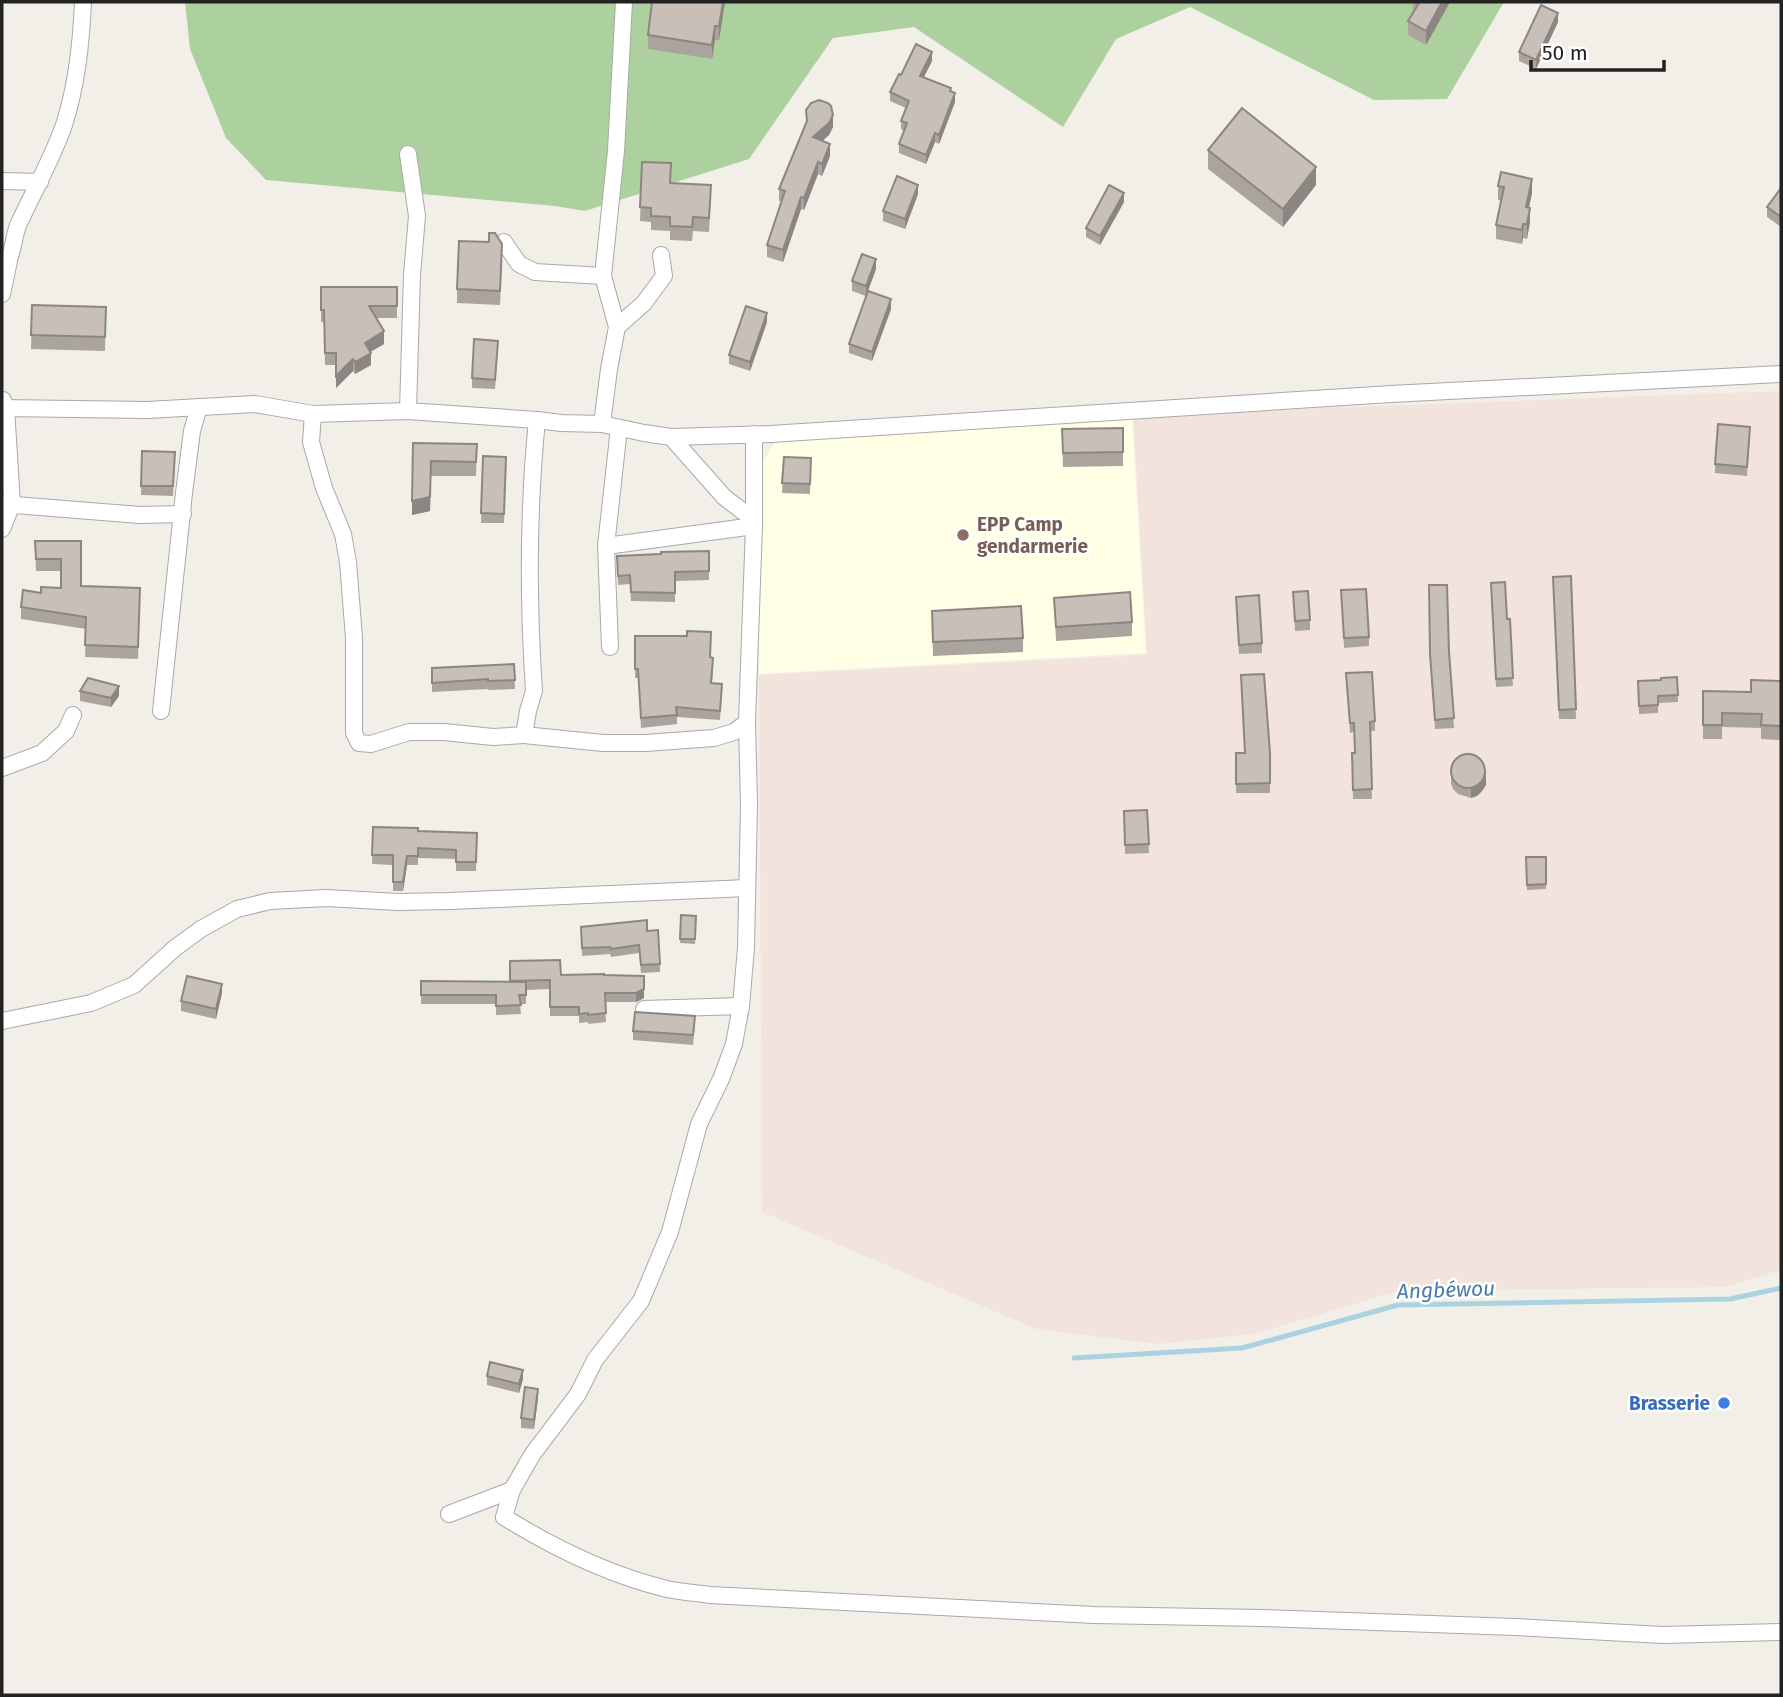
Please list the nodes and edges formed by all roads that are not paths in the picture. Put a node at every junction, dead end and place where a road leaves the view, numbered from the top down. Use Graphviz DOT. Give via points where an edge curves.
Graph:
graph roads {
  1 [pos="83,2"];
  2 [pos="624,2"];
  3 [pos="408,154"];
  4 [pos="2,181"];
  5 [pos="40,182"];
  6 [pos="503,242"];
  7 [pos="661,255"];
  8 [pos="5,264"];
  9 [pos="603,276"];
  10 [pos="2,294"];
  11 [pos="617,327"];
  12 [pos="1781,374"];
  13 [pos="3,404"];
  14 [pos="199,407"];
  15 [pos="408,411"];
  16 [pos="313,414"];
  17 [pos="537,420"];
  18 [pos="602,424"];
  19 [pos="619,428"];
  20 [pos="754,434"];
  21 [pos="671,437"];
  22 [pos="7,504"];
  23 [pos="183,514"];
  24 [pos="754,523"];
  25 [pos="2,529"];
  26 [pos="606,545"];
  27 [pos="610,647"];
  28 [pos="161,711"];
  29 [pos="73,716"];
  30 [pos="747,722"];
  31 [pos="524,736"];
  32 [pos="2,768"];
  33 [pos="747,888"];
  34 [pos="741,1006"];
  35 [pos="645,1009"];
  36 [pos="2,1021"];
  37 [pos="512,1490"];
  38 [pos="449,1514"];
  39 [pos="1781,1632"];
  1 -- 5 [label="street" via="71,98"];
  2 -- 9 [label="street"];
  3 -- 15 [label="street" via="417,216"];
  4 -- 5 [label="street"];
  5 -- 8 [label="street"];
  6 -- 9 [label="street" via="519,264 536,272"];
  7 -- 11 [label="street" via="664,276 645,303"];
  8 -- 10 [label="street"];
  9 -- 11 [label="street"];
  11 -- 18 [label="street"];
  12 -- 20 [label="street"];
  13 -- 14 [label="street" via="146,410"];
  13 -- 22 [label="street"];
  14 -- 16 [label="street" via="255,404"];
  14 -- 23 [label="street"];
  15 -- 16 [label="street"];
  15 -- 17 [label="street"];
  16 -- 31 [label="street" via="311,442 348,562 354,638 353,723 359,743 371,744 409,732"];
  17 -- 18 [label="street"];
  17 -- 31 [label="street" via="530,554 534,691"];
  18 -- 19 [label="street"];
  19 -- 21 [label="street"];
  19 -- 26 [label="street"];
  20 -- 21 [label="street"];
  20 -- 24 [label="street"];
  21 -- 24 [label="street" via="724,497"];
  22 -- 23 [label="street"];
  22 -- 25 [label="street"];
  23 -- 28 [label="street"];
  24 -- 26 [label="street"];
  24 -- 30 [label="street"];
  26 -- 27 [label="street"];
  29 -- 32 [label="street" via="66,731 42,753"];
  30 -- 31 [label="street" via="714,738 645,743"];
  30 -- 33 [label="street"];
  33 -- 34 [label="street"];
  33 -- 36 [label="street" via="450,901 270,901 237,909 201,929 134,985 91,1003"];
  34 -- 35 [label="street"];
  34 -- 37 [label="street" via="734,1044 699,1124 670,1233 641,1301 595,1360 578,1394"];
  37 -- 38 [label="street"];
  37 -- 39 [label="street" via="503,1517 533,1535 619,1575 710,1595 1094,1615 1663,1635"];
}
